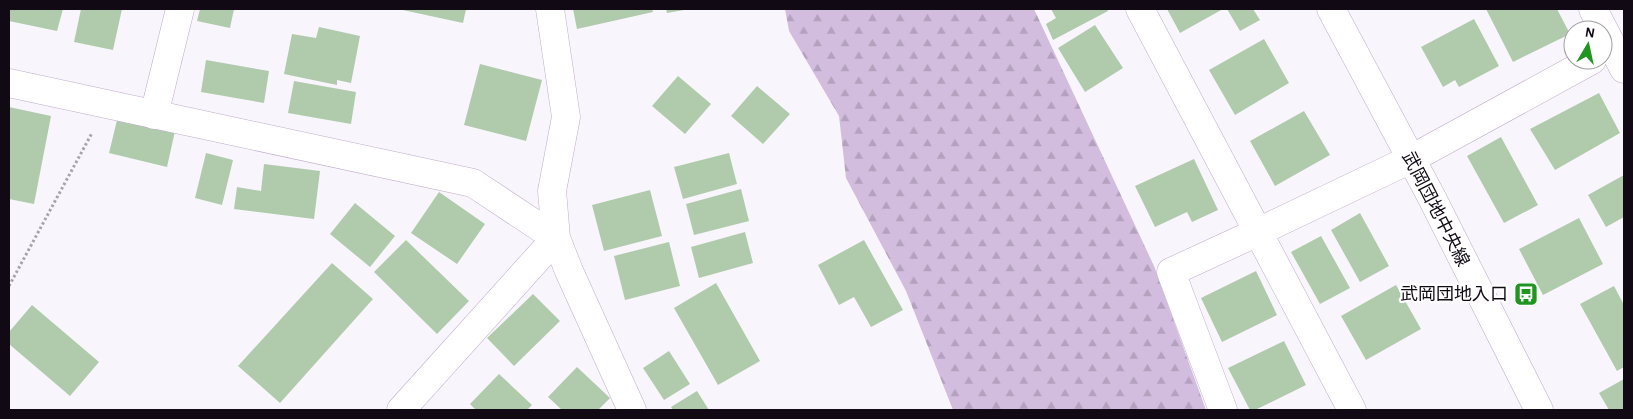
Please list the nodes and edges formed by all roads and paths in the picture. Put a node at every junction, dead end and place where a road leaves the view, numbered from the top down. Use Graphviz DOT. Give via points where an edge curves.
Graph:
graph roads {
  1 [pos="180,9"];
  2 [pos="550,9"];
  3 [pos="1140,9"];
  4 [pos="1331,9"];
  5 [pos="1582,70"];
  6 [pos="9,83"];
  7 [pos="107,104"];
  8 [pos="154,115"];
  9 [pos="1410,159"];
  10 [pos="1258,232"];
  11 [pos="556,238"];
  12 [pos="9,286"];
  13 [pos="401,410"];
  14 [pos="632,410"];
  15 [pos="1223,410"];
  16 [pos="1352,410"];
  17 [pos="1539,410"];
  1 -- 8 [label="street"];
  2 -- 11 [label="street" via="566,117 552,191"];
  3 -- 10 [label="street"];
  4 -- 9 [label="street, 武岡団地中央線"];
  5 -- 9 [label="street"];
  6 -- 7 [label="street"];
  7 -- 8 [label="street"];
  7 -- 12 [label="path"];
  8 -- 11 [label="street" via="473,183"];
  9 -- 10 [label="street"];
  9 -- 17 [label="street, 武岡団地中央線"];
  10 -- 15 [label="street" via="1171,272"];
  10 -- 16 [label="street"];
  11 -- 13 [label="street"];
  11 -- 14 [label="street"];
}
